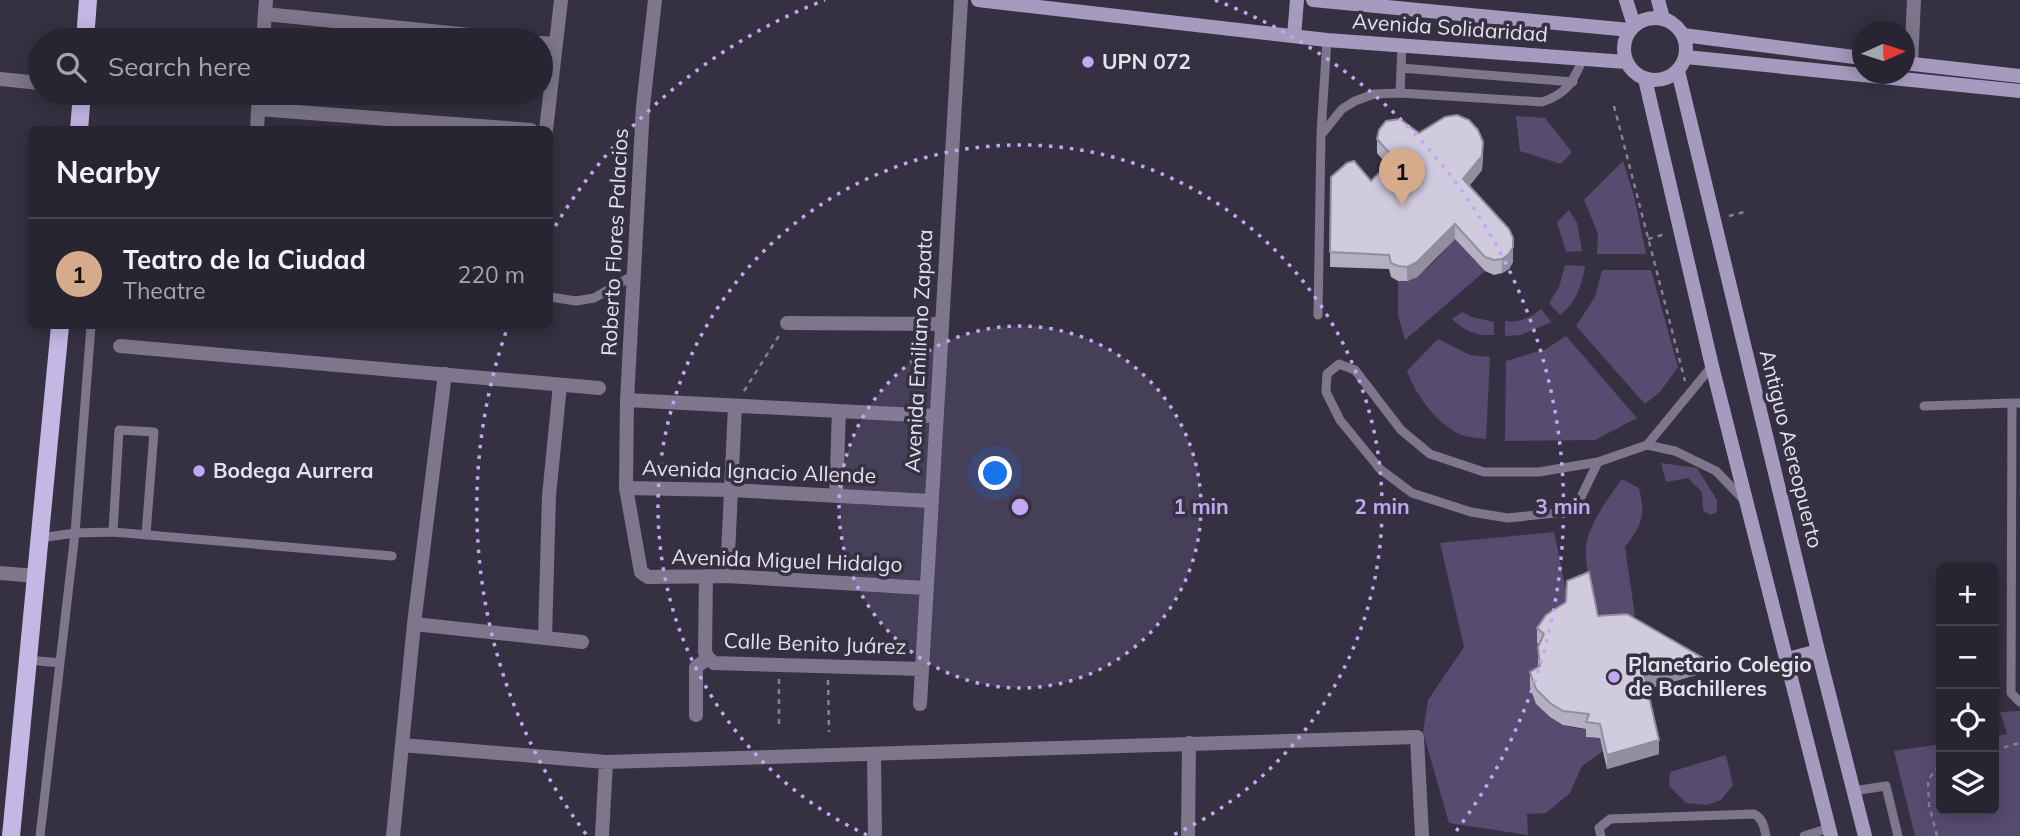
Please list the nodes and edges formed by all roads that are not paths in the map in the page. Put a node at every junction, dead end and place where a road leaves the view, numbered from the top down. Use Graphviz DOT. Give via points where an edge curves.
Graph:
graph roads {
  1 [pos="89,0"];
  2 [pos="561,0"];
  3 [pos="654,0"];
  4 [pos="961,0"];
  5 [pos="978,0"];
  6 [pos="1297,0"];
  7 [pos="1313,0"];
  8 [pos="1626,0"];
  9 [pos="1658,0"];
  10 [pos="1914,0"];
  11 [pos="997,1"];
  12 [pos="1341,1"];
  13 [pos="266,7"];
  14 [pos="1663,18"];
  15 [pos="1912,21"];
  16 [pos="86,28"];
  17 [pos="264,28"];
  18 [pos="427,28"];
  19 [pos="553,28"];
  20 [pos="1632,28"];
  21 [pos="1683,35"];
  22 [pos="1294,36"];
  23 [pos="1328,40"];
  24 [pos="1402,45"];
  25 [pos="1686,57"];
  26 [pos="1852,57"];
  27 [pos="1583,59"];
  28 [pos="1626,62"];
  29 [pos="1915,64"];
  30 [pos="1401,68"];
  31 [pos="1678,71"];
  32 [pos="2020,76"];
  33 [pos="0,79"];
  34 [pos="1645,79"];
  35 [pos="28,82"];
  36 [pos="1573,82"];
  37 [pos="2020,91"];
  38 [pos="1400,93"];
  39 [pos="81,105"];
  40 [pos="258,105"];
  41 [pos="547,105"];
  42 [pos="258,109"];
  43 [pos="79,126"];
  44 [pos="257,126"];
  45 [pos="479,126"];
  46 [pos="546,126"];
  47 [pos="1321,135"];
  48 [pos="634,275"];
  49 [pos="553,297"];
  50 [pos="1318,315"];
  51 [pos="787,323"];
  52 [pos="941,324"];
  53 [pos="60,329"];
  54 [pos="91,329"];
  55 [pos="120,346"];
  56 [pos="1712,366"];
  57 [pos="444,374"];
  58 [pos="560,385"];
  59 [pos="599,388"];
  60 [pos="627,400"];
  61 [pos="2016,403"];
  62 [pos="734,406"];
  63 [pos="1924,406"];
  64 [pos="839,411"];
  65 [pos="935,416"];
  66 [pos="1647,445"];
  67 [pos="1598,462"];
  68 [pos="626,488"];
  69 [pos="731,490"];
  70 [pos="836,496"];
  71 [pos="931,501"];
  72 [pos="1749,505"];
  73 [pos="113,532"];
  74 [pos="75,533"];
  75 [pos="146,534"];
  76 [pos="40,538"];
  77 [pos="2017,542"];
  78 [pos="393,556"];
  79 [pos="0,574"];
  80 [pos="36,576"];
  81 [pos="706,576"];
  82 [pos="727,576"];
  83 [pos="925,588"];
  84 [pos="414,624"];
  85 [pos="545,638"];
  86 [pos="582,642"];
  87 [pos="1818,651"];
  88 [pos="708,659"];
  89 [pos="1788,659"];
  90 [pos="28,660"];
  91 [pos="60,663"];
  92 [pos="922,669"];
  93 [pos="2020,702"];
  94 [pos="920,704"];
  95 [pos="696,715"];
  96 [pos="1189,743"];
  97 [pos="402,745"];
  98 [pos="874,754"];
  99 [pos="606,762"];
  100 [pos="1853,791"];
  101 [pos="1830,832"];
  102 [pos="11,836"];
  103 [pos="40,836"];
  104 [pos="393,836"];
  105 [pos="602,836"];
  106 [pos="875,836"];
  107 [pos="1188,836"];
  108 [pos="1422,836"];
  109 [pos="1601,836"];
  110 [pos="1766,836"];
  111 [pos="1804,836"];
  112 [pos="1865,836"];
  113 [pos="1898,836"];
  1 -- 16 [label="main road"];
  2 -- 19 [label="street"];
  3 -- 48 [label="street, Roberto Flores Palacios"];
  4 -- 52 [label="street, Avenida Emiliano Zapata"];
  5 -- 11 [label="main road, Avenida Solidaridad"];
  6 -- 22 [label="main road"];
  7 -- 12 [label="main road, Avenida Solidaridad"];
  8 -- 20 [label="main road"];
  9 -- 14 [label="main road"];
  10 -- 15 [label="street"];
  11 -- 22 [label="main road, Avenida Solidaridad"];
  12 -- 20 [label="main road, Avenida Solidaridad"];
  13 -- 17 [label="street"];
  13 -- 18 [label="street"];
  14 -- 20 [label="main road"];
  14 -- 21 [label="main road"];
  20 -- 28 [label="main road" via="1624,51"];
  21 -- 25 [label="main road"];
  21 -- 26 [label="main road"];
  22 -- 23 [label="main road, Avenida Solidaridad"];
  23 -- 24 [label="main road, Avenida Solidaridad"];
  23 -- 47 [label="lane"];
  24 -- 27 [label="main road, Avenida Solidaridad"];
  24 -- 30 [label="lane"];
  25 -- 31 [label="main road"];
  25 -- 37 [label="main road"];
  27 -- 28 [label="main road, Avenida Solidaridad"];
  27 -- 36 [label="lane"];
  28 -- 34 [label="main road"];
  29 -- 32 [label="main road"];
  30 -- 36 [label="lane"];
  30 -- 38 [label="lane"];
  31 -- 34 [label="main road" via="1663,80"];
  31 -- 87 [label="main road, Antiguo Aereopuerto"];
  33 -- 35 [label="street"];
  34 -- 56 [label="main road"];
  36 -- 38 [label="lane" via="1560,96 1542,103"];
  38 -- 47 [label="lane" via="1374,94 1355,101 1342,109"];
  39 -- 43 [label="main road"];
  40 -- 42 [label="street"];
  41 -- 46 [label="street"];
  42 -- 44 [label="street"];
  42 -- 45 [label="street"];
  47 -- 50 [label="lane"];
  48 -- 49 [label="lane" via="594,298"];
  48 -- 60 [label="street, Roberto Flores Palacios"];
  51 -- 52 [label="street"];
  52 -- 65 [label="street, Avenida Emiliano Zapata"];
  53 -- 76 [label="main road"];
  54 -- 74 [label="lane"];
  55 -- 57 [label="street"];
  56 -- 66 [label="lane"];
  56 -- 72 [label="main road"];
  57 -- 58 [label="street"];
  57 -- 84 [label="street"];
  58 -- 59 [label="street"];
  58 -- 85 [label="street" via="549,496"];
  60 -- 62 [label="street"];
  60 -- 68 [label="street, Roberto Flores Palacios"];
  61 -- 63 [label="lane"];
  61 -- 77 [label="lane"];
  62 -- 64 [label="street"];
  62 -- 69 [label="street"];
  64 -- 65 [label="street"];
  64 -- 70 [label="street"];
  65 -- 71 [label="street, Avenida Emiliano Zapata"];
  66 -- 67 [label="lane"];
  66 -- 72 [label="lane" via="1675,451 1716,471"];
  67 -- 67 [label="lane" via="1539,472 1484,472 1430,454 1401,430 1355,370 1339,364 1327,374 1326,391 1340,421 1380,469 1412,494 1508,518 1565,512 1581,497"];
  68 -- 69 [label="street, Avenida Ignacio Allende"];
  68 -- 81 [label="street, Avenida Miguel Hidalgo" via="640,572 648,577"];
  69 -- 70 [label="street, Avenida Ignacio Allende"];
  69 -- 82 [label="street"];
  70 -- 71 [label="street, Avenida Ignacio Allende"];
  71 -- 83 [label="street, Avenida Emiliano Zapata"];
  72 -- 89 [label="main road"];
  73 -- 74 [label="lane"];
  73 -- 75 [label="lane"];
  73 -- 75 [label="lane" via="119,430 154,432"];
  74 -- 76 [label="lane"];
  74 -- 91 [label="lane"];
  75 -- 78 [label="lane"];
  76 -- 80 [label="main road"];
  77 -- 93 [label="lane" via="2011,693"];
  79 -- 80 [label="street"];
  80 -- 90 [label="main road"];
  81 -- 82 [label="street, Avenida Miguel Hidalgo"];
  81 -- 88 [label="street"];
  82 -- 83 [label="street, Avenida Miguel Hidalgo"];
  83 -- 92 [label="street, Avenida Emiliano Zapata"];
  84 -- 85 [label="street"];
  84 -- 97 [label="street"];
  85 -- 86 [label="street"];
  87 -- 89 [label="main road"];
  87 -- 100 [label="main road, Antiguo Aereopuerto"];
  88 -- 92 [label="street, Calle Benito Juárez" via="714,663"];
  88 -- 95 [label="street" via="696,667"];
  89 -- 101 [label="main road"];
  90 -- 91 [label="lane"];
  90 -- 102 [label="main road"];
  91 -- 103 [label="lane"];
  92 -- 94 [label="street, Avenida Emiliano Zapata"];
  96 -- 98 [label="street"];
  96 -- 107 [label="street"];
  96 -- 108 [label="street" via="1417,737"];
  97 -- 99 [label="street"];
  97 -- 104 [label="street"];
  98 -- 99 [label="street"];
  98 -- 106 [label="street"];
  99 -- 105 [label="street"];
  100 -- 112 [label="main road, Antiguo Aereopuerto"];
  100 -- 113 [label="lane" via="1885,786"];
  101 -- 111 [label="lane"];
  109 -- 110 [label="lane" via="1600,828 1610,819 1754,814 1763,823"];
}
